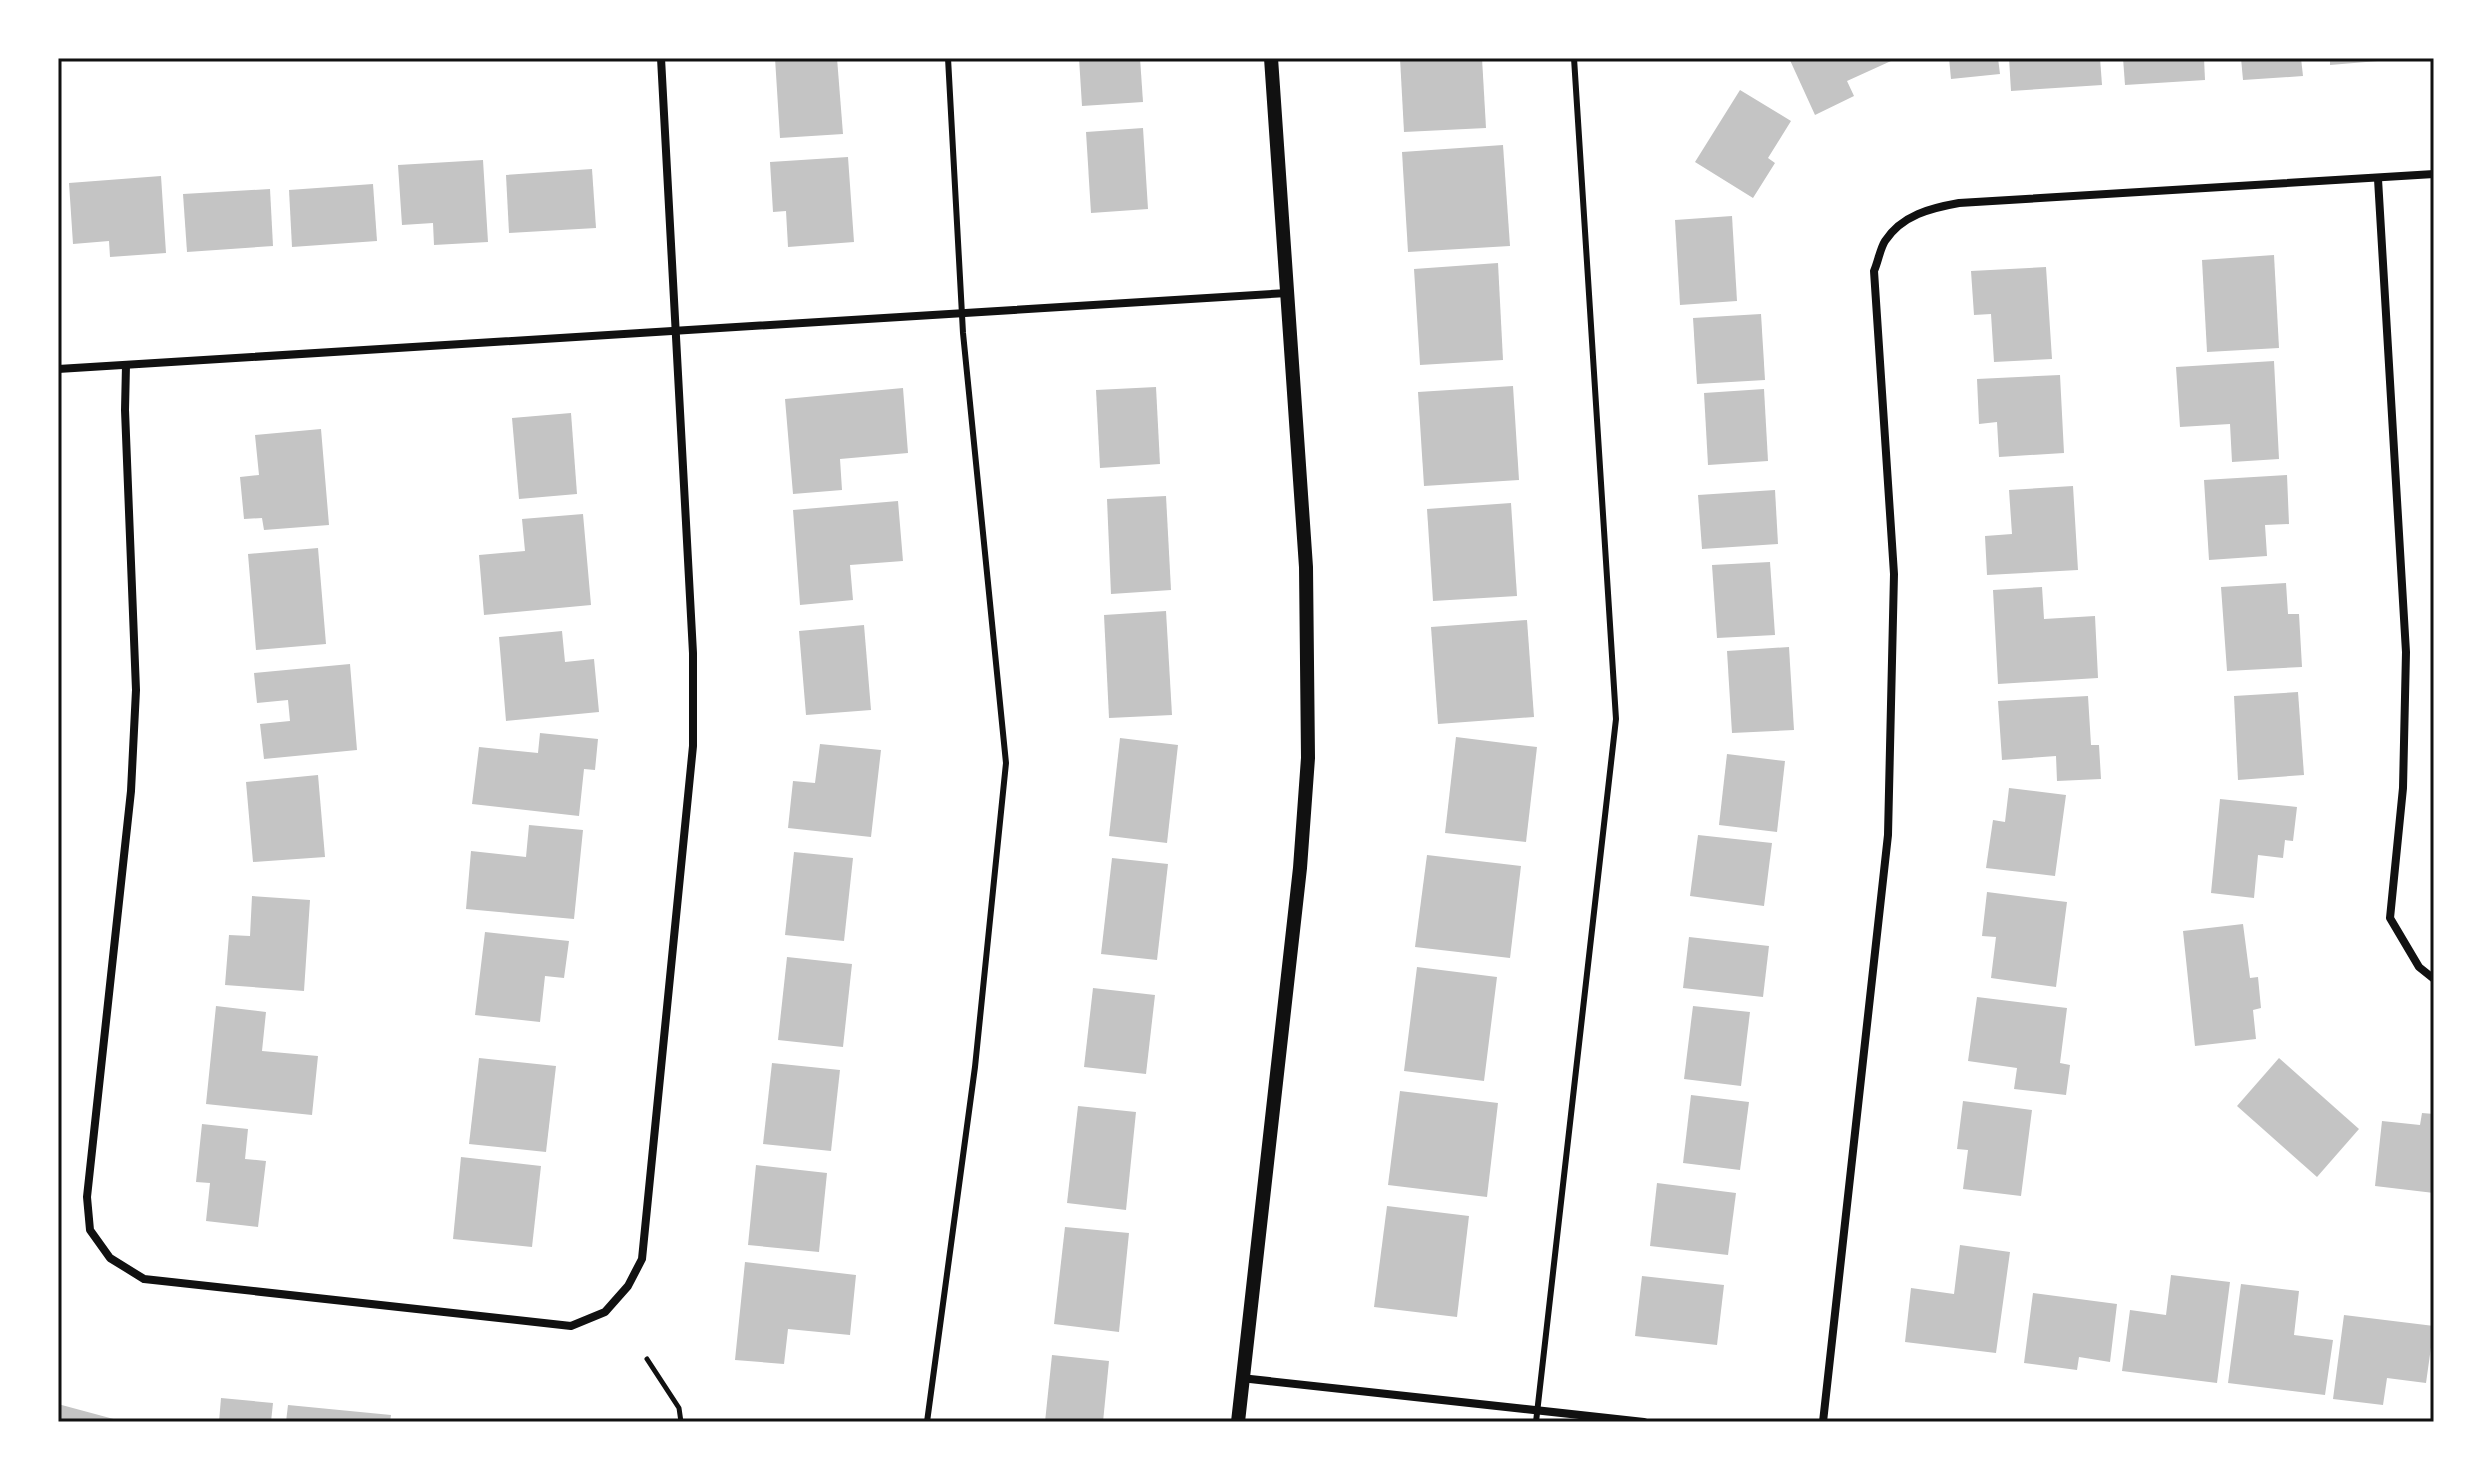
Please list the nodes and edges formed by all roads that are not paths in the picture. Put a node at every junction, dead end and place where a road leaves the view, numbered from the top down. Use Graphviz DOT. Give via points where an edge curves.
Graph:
graph roads {
  1 [pos="661,58"];
  2 [pos="948,58"];
  3 [pos="1271,58"];
  4 [pos="1574,58"];
  5 [pos="2434,174"];
  6 [pos="2378,179"];
  7 [pos="1287,293"];
  8 [pos="962,313"];
  9 [pos="676,331"];
  10 [pos="126,365"];
  11 [pos="58,369"];
  12 [pos="2434,979"];
  13 [pos="1241,1378"];
  14 [pos="1537,1411"];
  15 [pos="927,1422"];
  16 [pos="1238,1422"];
  17 [pos="1536,1422"];
  18 [pos="1644,1422"];
  19 [pos="1823,1422"];
  1 -- 9 [label="street"];
  2 -- 8 [label="lane"];
  3 -- 7 [label="street"];
  4 -- 14 [label="lane" via="1616,719"];
  5 -- 6 [label="street"];
  6 -- 12 [label="street" via="2406,652 2403,788 2390,918 2419,967"];
  6 -- 19 [label="street" via="1959,203 1927,209 1902,223 1885,241 1874,271 1894,574 1888,835"];
  7 -- 8 [label="street"];
  7 -- 13 [label="street" via="1306,567 1308,758"];
  8 -- 9 [label="street"];
  8 -- 15 [label="lane" via="1006,763 975,1067"];
  9 -- 10 [label="street"];
  9 -- 10 [label="street" via="693,746 642,1259 605,1312 571,1326 144,1279 110,1258 90,1230 87,1197 131,791 136,690"];
  10 -- 11 [label="street"];
  13 -- 14 [label="street"];
  13 -- 16 [label="street"];
  14 -- 17 [label="lane"];
  14 -- 18 [label="street"];
}
